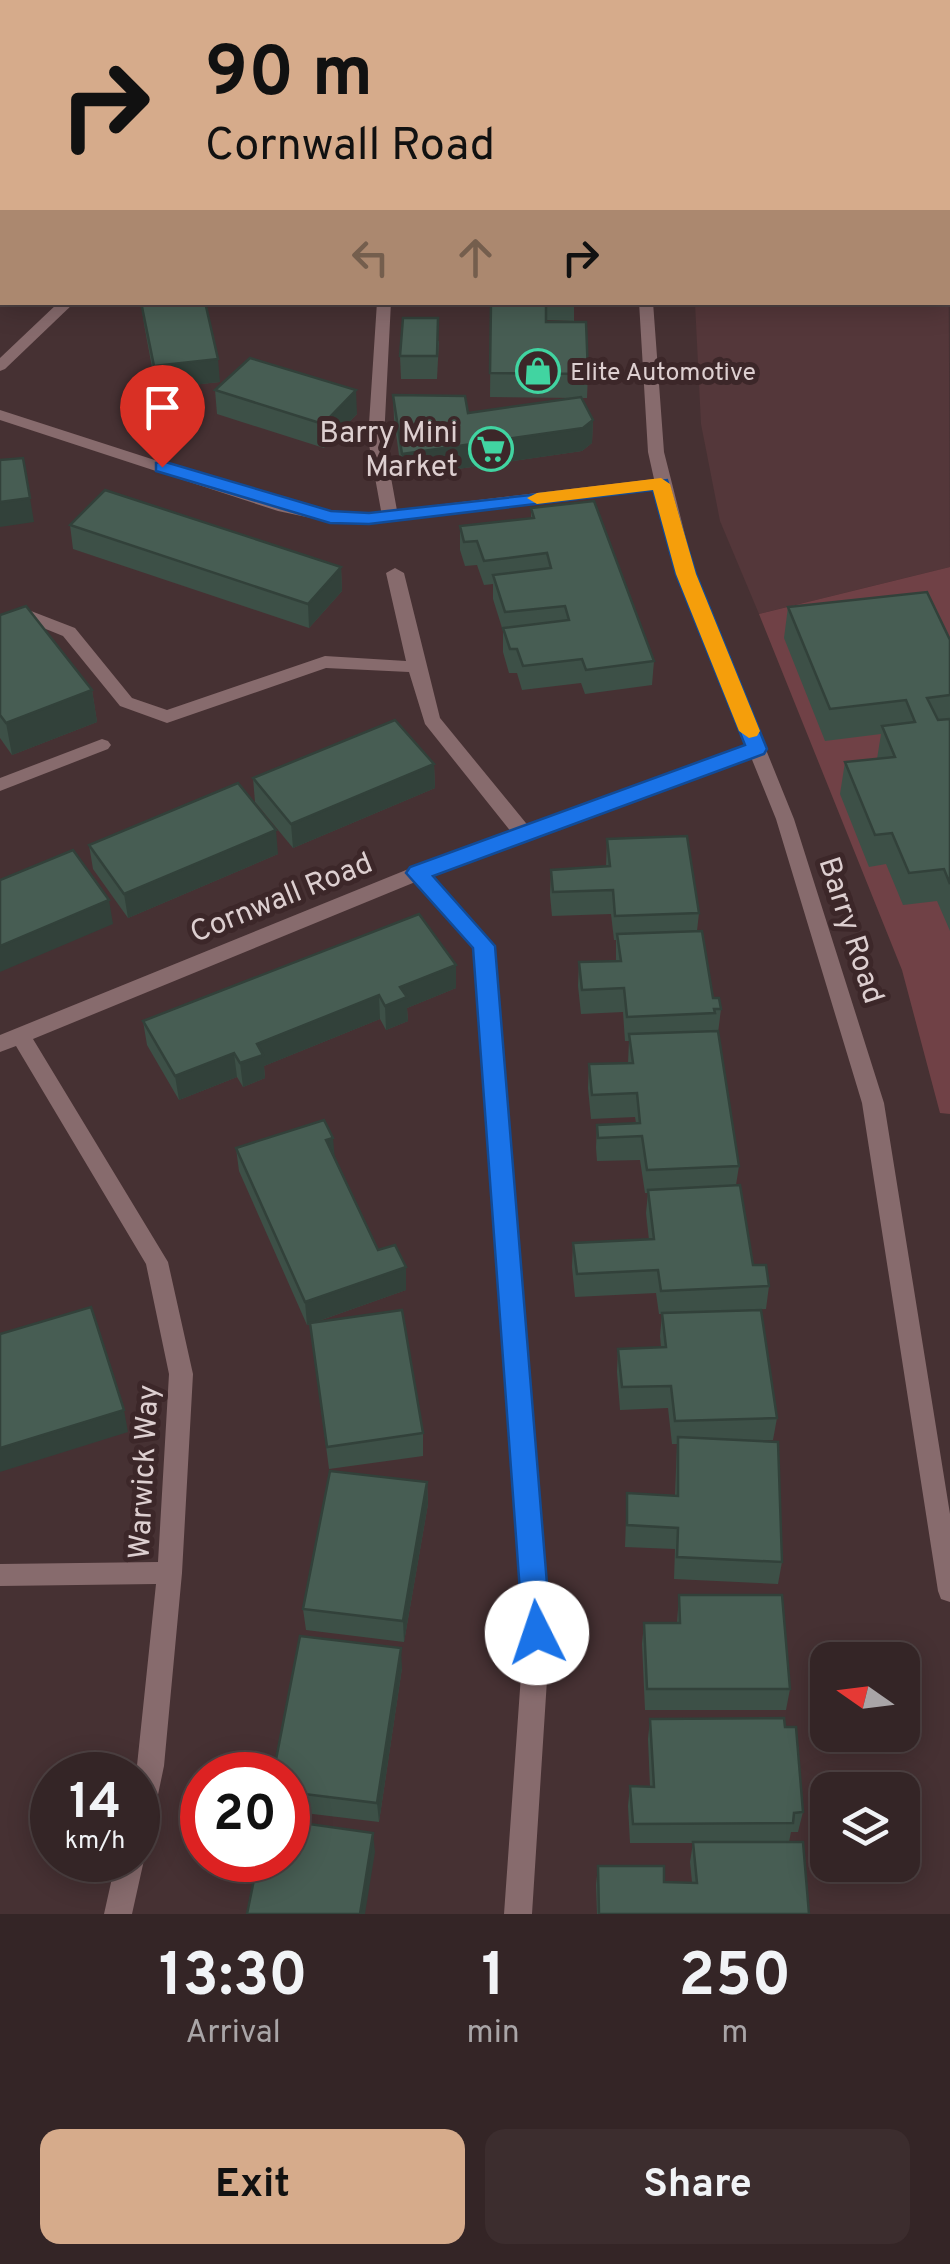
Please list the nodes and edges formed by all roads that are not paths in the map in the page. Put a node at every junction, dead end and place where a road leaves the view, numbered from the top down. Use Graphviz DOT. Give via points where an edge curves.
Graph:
graph roads {
  1 [pos="65,305"];
  2 [pos="384,305"];
  3 [pos="646,305"];
  4 [pos="0,366"];
  5 [pos="0,415"];
  6 [pos="661,484"];
  7 [pos="390,516"];
  8 [pos="395,573"];
  9 [pos="0,629"];
  10 [pos="416,667"];
  11 [pos="102,745"];
  12 [pos="756,749"];
  13 [pos="0,785"];
  14 [pos="523,834"];
  15 [pos="418,873"];
  16 [pos="11,1040"];
  17 [pos="170,1573"];
  18 [pos="0,1575"];
  19 [pos="950,1592"];
  20 [pos="152,1752"];
  21 [pos="125,1882"];
  22 [pos="118,1914"];
  23 [pos="518,1914"];
  1 -- 4 [label="street"];
  2 -- 7 [label="street" via="376,439"];
  3 -- 6 [label="street, Barry Road"];
  5 -- 7 [label="street" via="284,506 330,517"];
  6 -- 7 [label="street"];
  6 -- 12 [label="street, Barry Road" via="686,574"];
  8 -- 10 [label="street"];
  9 -- 10 [label="street" via="31,617 69,632 126,702 166,717 324,662"];
  10 -- 14 [label="street" via="432,720"];
  11 -- 13 [label="street"];
  12 -- 14 [label="street, Cornwall Road"];
  12 -- 19 [label="street, Barry Road" via="785,819 873,1103"];
  14 -- 15 [label="street, Cornwall Road"];
  15 -- 16 [label="street, Cornwall Road"];
  15 -- 23 [label="street" via="484,946 537,1633"];
  16 -- 17 [label="street, Warwick Way" via="157,1262 181,1374"];
  17 -- 18 [label="street"];
  17 -- 20 [label="street, Warwick Way"];
  21 -- 22 [label="street"];
}
